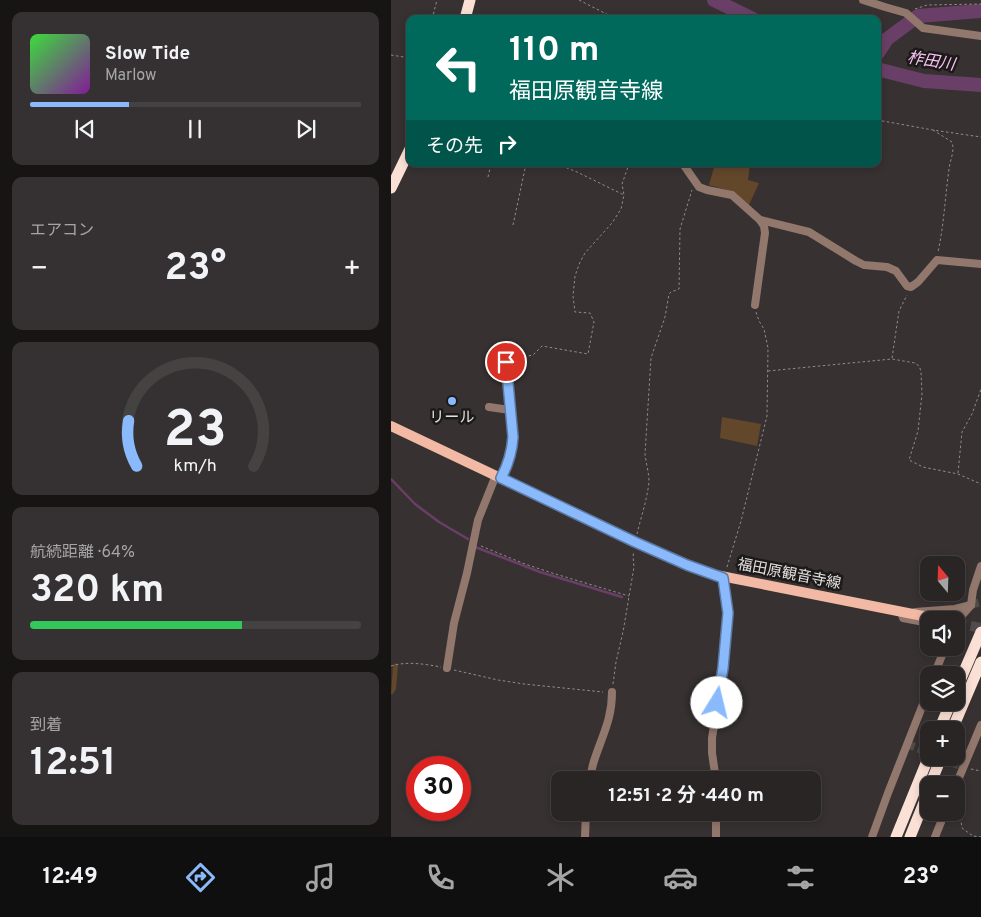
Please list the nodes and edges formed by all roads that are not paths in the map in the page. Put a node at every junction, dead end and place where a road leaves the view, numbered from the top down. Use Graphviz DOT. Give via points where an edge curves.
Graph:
graph roads {
  1 [pos="471,0"];
  2 [pos="863,0"];
  3 [pos="466,15"];
  4 [pos="981,36"];
  5 [pos="406,157"];
  6 [pos="685,167"];
  7 [pos="391,188"];
  8 [pos="760,220"];
  9 [pos="981,264"];
  10 [pos="755,305"];
  11 [pos="506,362"];
  12 [pos="489,407"];
  13 [pos="510,410"];
  14 [pos="391,426"];
  15 [pos="499,477"];
  16 [pos="981,566"];
  17 [pos="723,578"];
  18 [pos="971,605"];
  19 [pos="906,612"];
  20 [pos="965,612"];
  21 [pos="920,615"];
  22 [pos="920,621"];
  23 [pos="981,632"];
  24 [pos="981,662"];
  25 [pos="447,668"];
  26 [pos="965,669"];
  27 [pos="612,692"];
  28 [pos="920,711"];
  29 [pos="956,721"];
  30 [pos="981,725"];
  31 [pos="925,766"];
  32 [pos="592,771"];
  33 [pos="715,771"];
  34 [pos="960,776"];
  35 [pos="920,812"];
  36 [pos="586,821"];
  37 [pos="717,821"];
  38 [pos="941,821"];
  39 [pos="585,837"];
  40 [pos="716,837"];
  41 [pos="871,837"];
  42 [pos="896,837"];
  43 [pos="910,837"];
  44 [pos="935,837"];
  1 -- 3 [label="highway"];
  2 -- 4 [label="street" via="906,12 923,28"];
  5 -- 7 [label="highway"];
  6 -- 8 [label="street" via="699,187 732,195"];
  8 -- 9 [label="street" via="809,232 864,265 896,271 911,287 937,260"];
  8 -- 10 [label="street" via="765,226 765,233"];
  11 -- 13 [label="street"];
  12 -- 13 [label="street"];
  13 -- 15 [label="street" via="512,448 506,468"];
  14 -- 15 [label="main road, 福田原観音寺線"];
  15 -- 17 [label="main road, 福田原観音寺線" via="635,542"];
  15 -- 25 [label="street" via="478,520"];
  16 -- 18 [label="street"];
  17 -- 19 [label="main road, 福田原観音寺線"];
  17 -- 33 [label="street" via="728,613 712,738"];
  18 -- 19 [label="street"];
  18 -- 20 [label="street"];
  19 -- 21 [label="main road, 福田原観音寺線"];
  19 -- 22 [label="street" via="903,618"];
  23 -- 26 [label="highway"];
  24 -- 29 [label="highway"];
  27 -- 32 [label="street" via="610,717"];
  28 -- 41 [label="street"];
  30 -- 34 [label="street"];
  31 -- 42 [label="highway"];
  35 -- 43 [label="highway"];
  36 -- 39 [label="street"];
  37 -- 40 [label="street"];
  38 -- 44 [label="street"];
}
